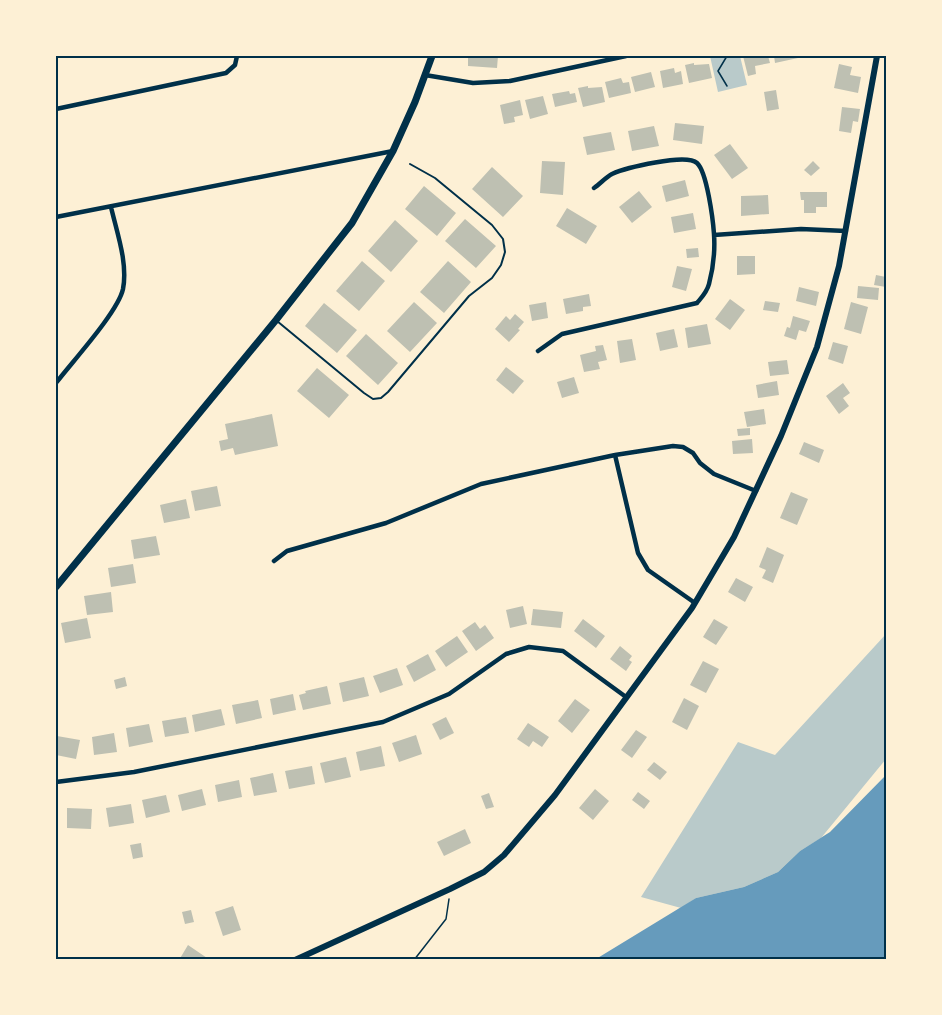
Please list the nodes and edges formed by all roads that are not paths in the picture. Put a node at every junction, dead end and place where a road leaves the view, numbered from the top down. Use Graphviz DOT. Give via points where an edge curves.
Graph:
graph roads {
  1 [pos="237,56"];
  2 [pos="432,56"];
  3 [pos="626,56"];
  4 [pos="877,56"];
  5 [pos="426,75"];
  6 [pos="56,109"];
  7 [pos="393,151"];
  8 [pos="410,164"];
  9 [pos="594,188"];
  10 [pos="111,207"];
  11 [pos="56,217"];
  12 [pos="846,231"];
  13 [pos="714,235"];
  14 [pos="276,320"];
  15 [pos="538,351"];
  16 [pos="56,383"];
  17 [pos="615,455"];
  18 [pos="756,491"];
  19 [pos="274,561"];
  20 [pos="56,587"];
  21 [pos="695,603"];
  22 [pos="626,697"];
  23 [pos="56,782"];
  24 [pos="295,960"];
  1 -- 6 [label="street" via="235,65 226,73"];
  2 -- 5 [label="main road"];
  3 -- 5 [label="street" via="510,81 474,83"];
  4 -- 12 [label="street"];
  5 -- 7 [label="main road"];
  7 -- 10 [label="street"];
  7 -- 14 [label="main road" via="352,223"];
  8 -- 14 [label="lane" via="435,178 504,239 505,252 492,278 469,296 381,398 373,399 364,393"];
  9 -- 13 [label="street" via="623,171 676,159 691,160 704,177"];
  10 -- 11 [label="street"];
  10 -- 16 [label="street" via="123,261 123,291 114,309"];
  12 -- 13 [label="street" via="801,229"];
  12 -- 18 [label="street" via="817,347"];
  13 -- 15 [label="street" via="709,284 697,303 562,334"];
  14 -- 20 [label="main road"];
  17 -- 18 [label="street" via="683,447 714,474"];
  17 -- 19 [label="street" via="481,484 386,523 287,551"];
  17 -- 21 [label="street" via="642,562"];
  18 -- 21 [label="street"];
  21 -- 22 [label="street"];
  22 -- 23 [label="street" via="563,651 529,647 506,654 449,694 383,722 134,772"];
  22 -- 24 [label="street" via="517,842 484,872"];
}
